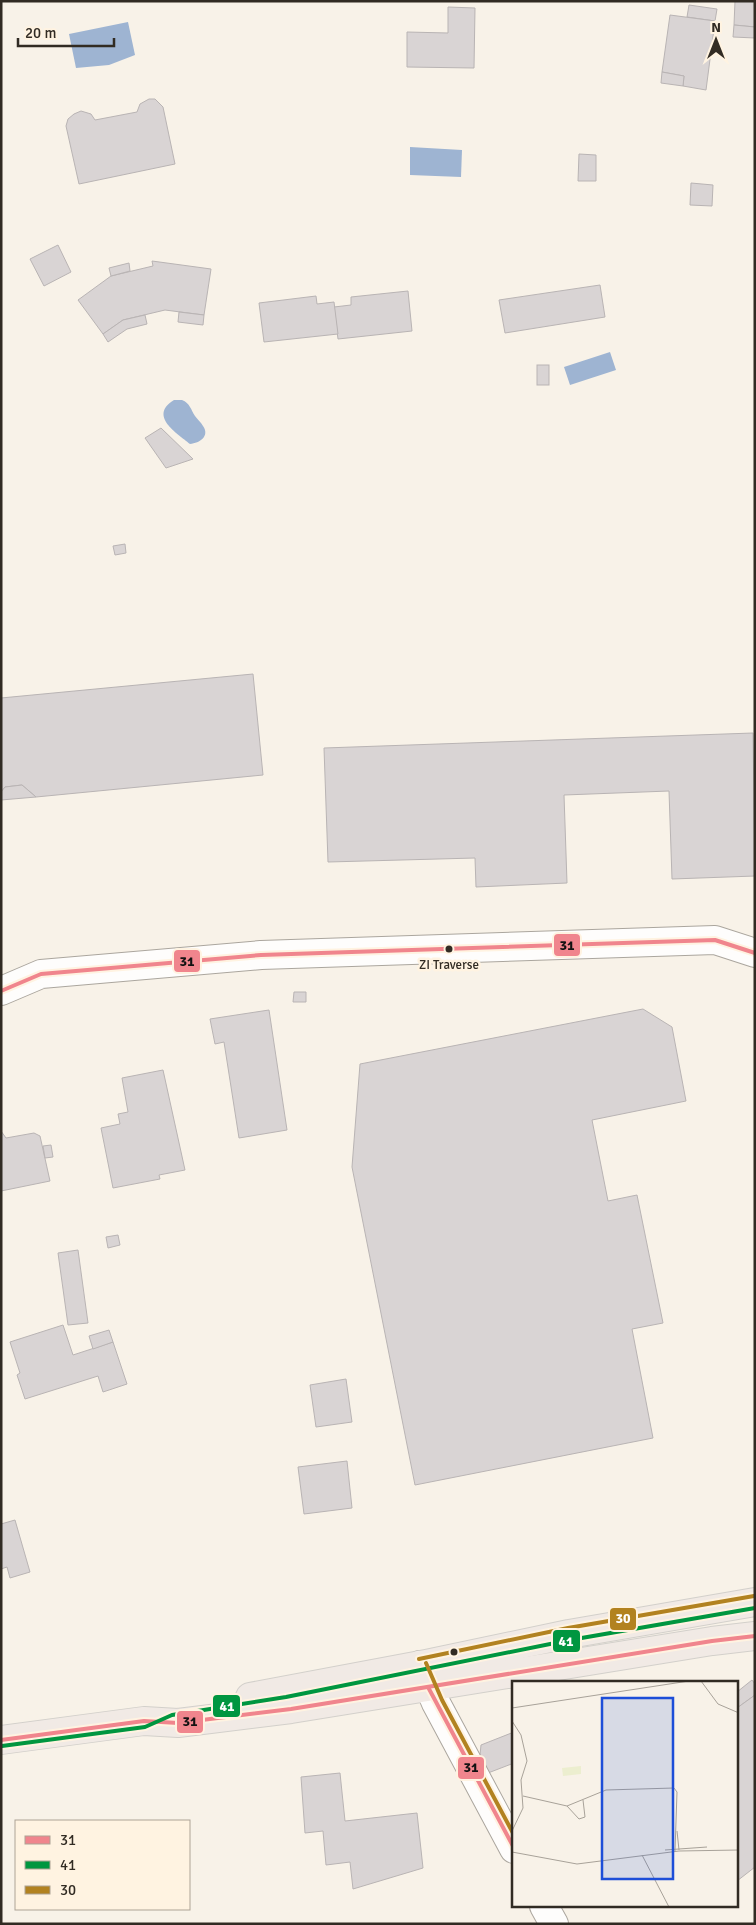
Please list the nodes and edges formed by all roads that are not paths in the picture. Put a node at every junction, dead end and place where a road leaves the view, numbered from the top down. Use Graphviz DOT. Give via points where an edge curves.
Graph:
graph roads {
  1 [pos="755,953"];
  2 [pos="1,991"];
  3 [pos="755,1602"];
  4 [pos="755,1636"];
  5 [pos="424,1676"];
  6 [pos="1,1740"];
  7 [pos="512,1844"];
  8 [pos="545,1908"];
  9 [pos="554,1924"];
  1 -- 2 [label="street" via="715,940 261,955 40,974"];
  3 -- 5 [label="main road" via="569,1634"];
  4 -- 5 [label="main road"];
  5 -- 6 [label="main road" via="286,1690 170,1709 144,1720"];
  5 -- 7 [label="street"];
  8 -- 9 [label="street"];
}
